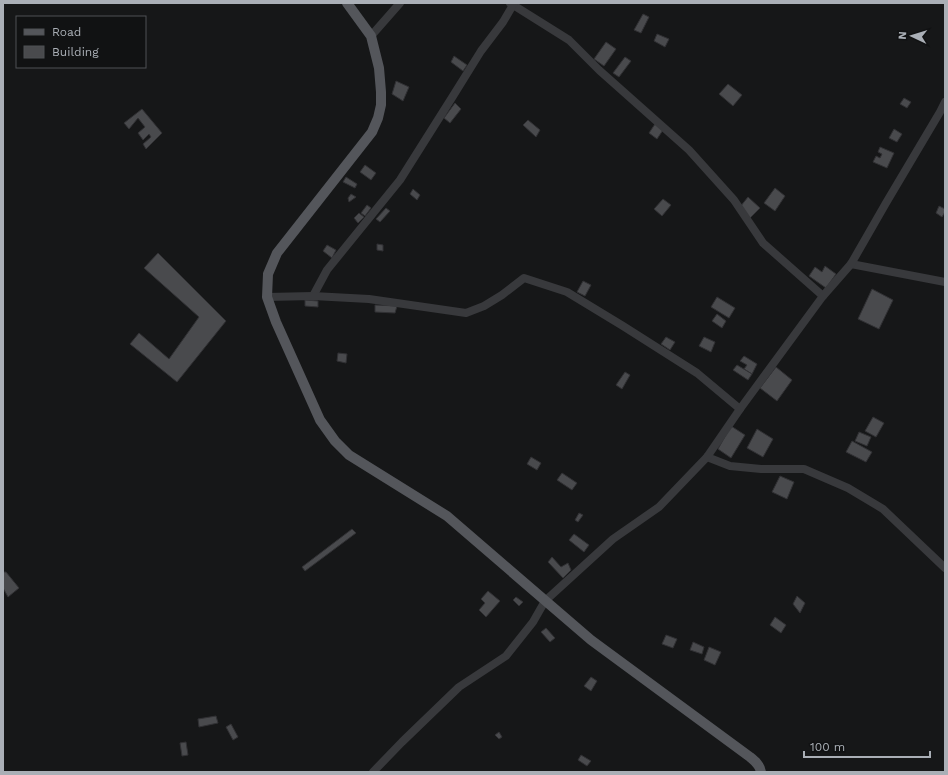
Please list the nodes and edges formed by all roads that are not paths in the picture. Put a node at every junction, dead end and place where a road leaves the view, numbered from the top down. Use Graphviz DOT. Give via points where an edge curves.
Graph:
graph roads {
  1 [pos="347,3"];
  2 [pos="400,3"];
  3 [pos="512,4"];
  4 [pos="371,36"];
  5 [pos="945,102"];
  6 [pos="851,264"];
  7 [pos="945,282"];
  8 [pos="313,296"];
  9 [pos="823,296"];
  10 [pos="267,297"];
  11 [pos="740,409"];
  12 [pos="707,457"];
  13 [pos="945,568"];
  14 [pos="545,601"];
  15 [pos="373,772"];
  16 [pos="761,772"];
  1 -- 4 [label="main road"];
  2 -- 4 [label="street"];
  3 -- 8 [label="street" via="503,22 481,51 400,180 327,270"];
  3 -- 9 [label="street" via="569,40 599,70 690,150 734,200 763,243"];
  4 -- 10 [label="main road" via="379,68 381,105 378,118 372,132 277,253 268,274"];
  5 -- 6 [label="street"];
  6 -- 7 [label="street"];
  6 -- 9 [label="street"];
  8 -- 10 [label="street"];
  8 -- 11 [label="street" via="370,299 466,314 502,295 524,278 567,292 697,373"];
  9 -- 11 [label="street"];
  10 -- 14 [label="main road" via="320,420 335,441 349,455 447,516"];
  11 -- 12 [label="street"];
  12 -- 13 [label="street" via="730,466 804,469 848,488 883,510"];
  12 -- 14 [label="street" via="659,507 613,539"];
  14 -- 15 [label="street" via="533,622 506,656 459,687"];
  14 -- 16 [label="main road" via="591,640 750,757 757,763"];
}
